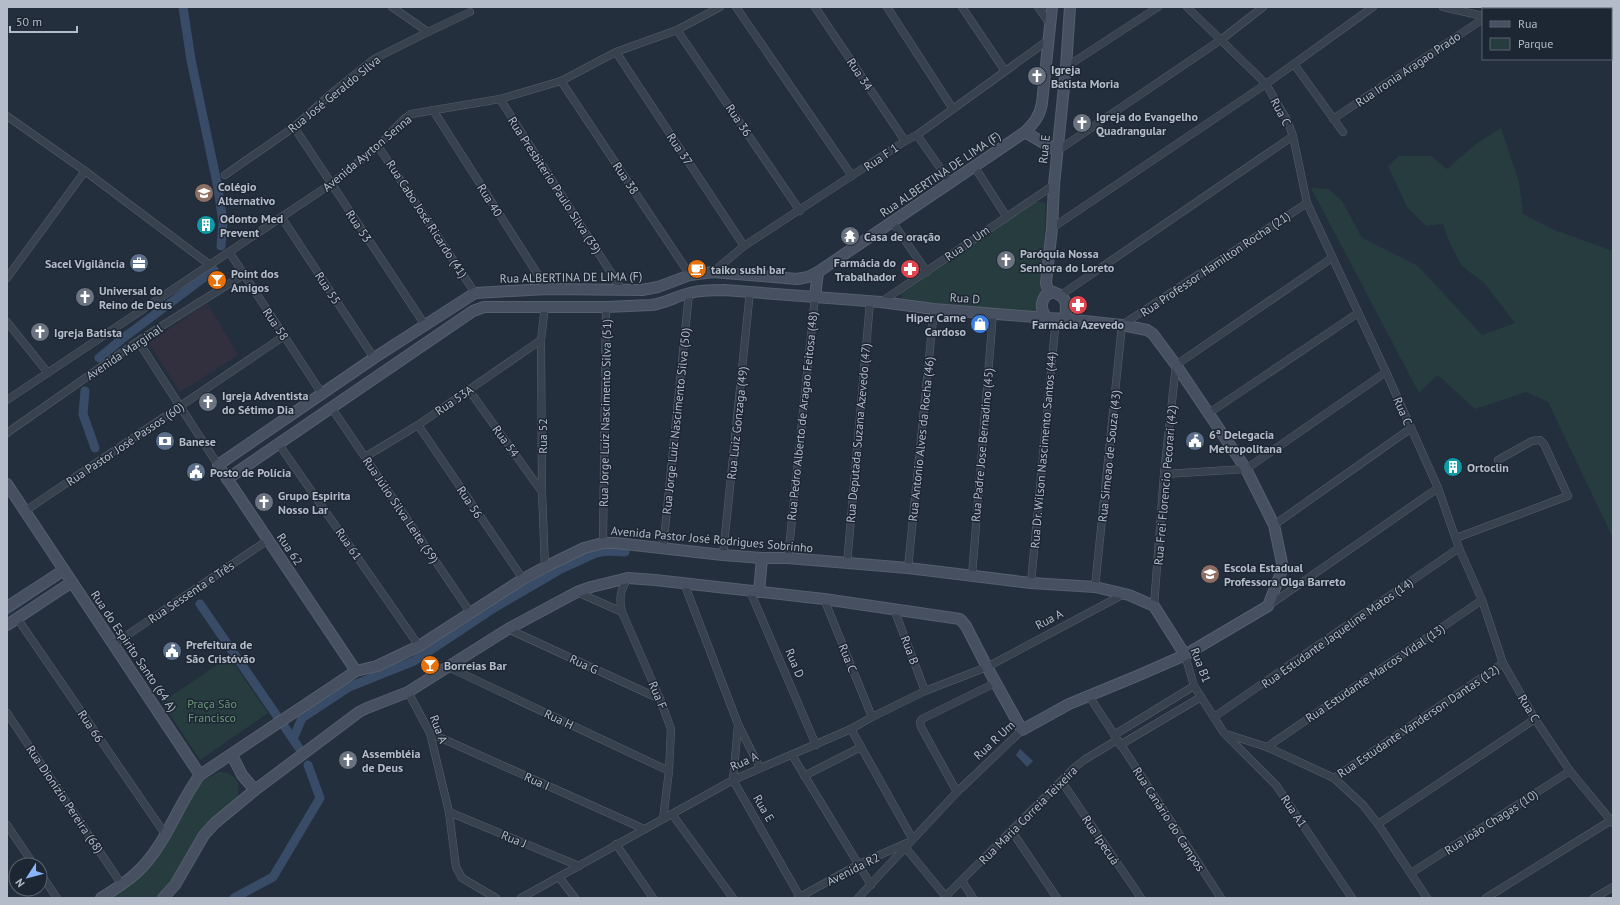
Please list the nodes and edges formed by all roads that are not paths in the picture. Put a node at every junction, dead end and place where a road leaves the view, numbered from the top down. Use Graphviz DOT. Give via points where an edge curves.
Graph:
graph roads {
  1 [pos="392,7"];
  2 [pos="720,7"];
  3 [pos="736,7"];
  4 [pos="815,7"];
  5 [pos="887,7"];
  6 [pos="962,7"];
  7 [pos="1038,7"];
  8 [pos="1052,7"];
  9 [pos="1070,7"];
  10 [pos="1158,7"];
  11 [pos="1187,7"];
  12 [pos="1263,7"];
  13 [pos="1373,7"];
  14 [pos="1443,7"];
  15 [pos="470,12"];
  16 [pos="1482,16"];
  17 [pos="1482,20"];
  18 [pos="1050,24"];
  19 [pos="677,30"];
  20 [pos="428,32"];
  21 [pos="1222,39"];
  22 [pos="1047,41"];
  23 [pos="616,52"];
  24 [pos="1294,64"];
  25 [pos="1066,67"];
  26 [pos="1005,71"];
  27 [pos="561,82"];
  28 [pos="1266,84"];
  29 [pos="500,99"];
  30 [pos="953,108"];
  31 [pos="433,110"];
  32 [pos="7,116"];
  33 [pos="1333,119"];
  34 [pos="294,127"];
  35 [pos="1025,132"];
  36 [pos="1343,132"];
  37 [pos="917,135"];
  38 [pos="1292,136"];
  39 [pos="905,141"];
  40 [pos="378,146"];
  41 [pos="1057,151"];
  42 [pos="974,166"];
  43 [pos="85,171"];
  44 [pos="225,175"];
  45 [pos="852,176"];
  46 [pos="950,182"];
  47 [pos="332,184"];
  48 [pos="1054,185"];
  49 [pos="1307,203"];
  50 [pos="800,211"];
  51 [pos="1006,216"];
  52 [pos="282,218"];
  53 [pos="892,223"];
  54 [pos="1052,228"];
  55 [pos="744,246"];
  56 [pos="230,253"];
  57 [pos="1332,258"];
  58 [pos="210,265"];
  59 [pos="713,272"];
  60 [pos="818,272"];
  61 [pos="927,272"];
  62 [pos="690,274"];
  63 [pos="243,275"];
  64 [pos="7,278"];
  65 [pos="548,289"];
  66 [pos="622,290"];
  67 [pos="750,291"];
  68 [pos="476,293"];
  69 [pos="689,293"];
  70 [pos="1049,293"];
  71 [pos="1061,295"];
  72 [pos="814,297"];
  73 [pos="870,302"];
  74 [pos="881,302"];
  75 [pos="545,306"];
  76 [pos="606,307"];
  77 [pos="934,309"];
  78 [pos="993,313"];
  79 [pos="1358,313"];
  80 [pos="1056,318"];
  81 [pos="7,322"];
  82 [pos="425,325"];
  83 [pos="1122,325"];
  84 [pos="284,336"];
  85 [pos="541,340"];
  86 [pos="138,341"];
  87 [pos="374,358"];
  88 [pos="1176,364"];
  89 [pos="1386,372"];
  90 [pos="48,373"];
  91 [pos="469,390"];
  92 [pos="322,394"];
  93 [pos="7,400"];
  94 [pos="180,407"];
  95 [pos="331,407"];
  96 [pos="1209,413"];
  97 [pos="418,425"];
  98 [pos="1410,428"];
  99 [pos="7,433"];
  100 [pos="278,443"];
  101 [pos="366,457"];
  102 [pos="1498,460"];
  103 [pos="218,465"];
  104 [pos="1246,469"];
  105 [pos="1164,474"];
  106 [pos="227,479"];
  107 [pos="7,484"];
  108 [pos="1438,488"];
  109 [pos="542,492"];
  110 [pos="25,511"];
  111 [pos="1274,525"];
  112 [pos="1456,538"];
  113 [pos="268,540"];
  114 [pos="603,543"];
  115 [pos="1459,548"];
  116 [pos="663,549"];
  117 [pos="723,555"];
  118 [pos="788,558"];
  119 [pos="761,561"];
  120 [pos="847,564"];
  121 [pos="544,567"];
  122 [pos="908,568"];
  123 [pos="64,570"];
  124 [pos="972,576"];
  125 [pos="628,578"];
  126 [pos="523,579"];
  127 [pos="72,582"];
  128 [pos="684,583"];
  129 [pos="1031,583"];
  130 [pos="1095,587"];
  131 [pos="755,591"];
  132 [pos="577,592"];
  133 [pos="1124,594"];
  134 [pos="824,599"];
  135 [pos="1482,600"];
  136 [pos="7,606"];
  137 [pos="1154,606"];
  138 [pos="1268,606"];
  139 [pos="894,609"];
  140 [pos="470,612"];
  141 [pos="622,612"];
  142 [pos="17,618"];
  143 [pos="7,625"];
  144 [pos="508,629"];
  145 [pos="114,644"];
  146 [pos="419,646"];
  147 [pos="1185,655"];
  148 [pos="1503,664"];
  149 [pos="448,667"];
  150 [pos="987,667"];
  151 [pos="356,671"];
  152 [pos="996,683"];
  153 [pos="1194,686"];
  154 [pos="925,691"];
  155 [pos="408,692"];
  156 [pos="1089,696"];
  157 [pos="1201,697"];
  158 [pos="660,699"];
  159 [pos="7,713"];
  160 [pos="872,717"];
  161 [pos="1214,718"];
  162 [pos="1535,719"];
  163 [pos="738,724"];
  164 [pos="851,729"];
  165 [pos="1022,730"];
  166 [pos="430,733"];
  167 [pos="1224,733"];
  168 [pos="1117,740"];
  169 [pos="816,745"];
  170 [pos="1268,747"];
  171 [pos="861,748"];
  172 [pos="232,755"];
  173 [pos="792,755"];
  174 [pos="760,768"];
  175 [pos="669,771"];
  176 [pos="1570,771"];
  177 [pos="200,775"];
  178 [pos="804,776"];
  179 [pos="1334,778"];
  180 [pos="733,780"];
  181 [pos="1062,782"];
  182 [pos="255,790"];
  183 [pos="957,792"];
  184 [pos="448,812"];
  185 [pos="672,814"];
  186 [pos="663,819"];
  187 [pos="1612,822"];
  188 [pos="7,824"];
  189 [pos="1378,824"];
  190 [pos="644,829"];
  191 [pos="1011,830"];
  192 [pos="165,834"];
  193 [pos="909,843"];
  194 [pos="616,844"];
  195 [pos="29,857"];
  196 [pos="859,864"];
  197 [pos="579,866"];
  198 [pos="1411,874"];
  199 [pos="559,877"];
  200 [pos="962,881"];
  201 [pos="122,884"];
  202 [pos="871,884"];
  203 [pos="48,885"];
  204 [pos="1613,887"];
  205 [pos="799,897"];
  206 [pos="945,897"];
  207 [pos="57,898"];
  208 [pos="101,898"];
  209 [pos="163,898"];
  210 [pos="496,898"];
  211 [pos="521,898"];
  212 [pos="575,898"];
  213 [pos="654,898"];
  214 [pos="733,898"];
  215 [pos="858,898"];
  216 [pos="973,898"];
  217 [pos="1057,898"];
  218 [pos="1141,898"];
  219 [pos="1220,898"];
  220 [pos="1352,898"];
  221 [pos="1427,898"];
  222 [pos="1486,898"];
  223 [pos="1594,898"];
  1 -- 20 [label="street"];
  2 -- 19 [label="street, Avenida Ayrton Senna"];
  3 -- 45 [label="street"];
  4 -- 39 [label="street, Rua 34"];
  5 -- 30 [label="street"];
  6 -- 26 [label="street"];
  7 -- 18 [label="street"];
  8 -- 18 [label="street, Rua E"];
  9 -- 25 [label="street, Rua E"];
  10 -- 25 [label="street"];
  11 -- 21 [label="street, Rua C"];
  12 -- 21 [label="street"];
  13 -- 24 [label="street"];
  14 -- 16 [label="street"];
  15 -- 20 [label="street, Rua José Geraldo Silva"];
  17 -- 33 [label="street, Rua Ironia Aragao Prado"];
  18 -- 22 [label="street, Rua E"];
  19 -- 23 [label="street, Avenida Ayrton Senna"];
  19 -- 50 [label="street, Rua 36"];
  20 -- 34 [label="street, Rua José Geraldo Silva" via="374,59"];
  21 -- 28 [label="street, Rua C"];
  21 -- 41 [label="street"];
  22 -- 26 [label="street, Rua F 1"];
  22 -- 35 [label="street, Rua E" via="1041,110"];
  23 -- 27 [label="street, Avenida Ayrton Senna"];
  23 -- 55 [label="street, Rua 37"];
  24 -- 28 [label="street"];
  24 -- 33 [label="street"];
  25 -- 41 [label="street, Rua E"];
  26 -- 30 [label="street, Rua F 1"];
  27 -- 29 [label="street, Avenida Ayrton Senna"];
  27 -- 62 [label="street, Rua 38"];
  28 -- 38 [label="street, Rua C" via="1287,120"];
  28 -- 54 [label="street"];
  29 -- 31 [label="street, Avenida Ayrton Senna"];
  29 -- 66 [label="street, Rua Presbiterio Paulo Silva (39)"];
  30 -- 37 [label="street, Rua F 1"];
  31 -- 40 [label="street, Avenida Ayrton Senna" via="408,116"];
  31 -- 65 [label="street, Rua 40"];
  32 -- 43 [label="street"];
  33 -- 36 [label="street"];
  34 -- 44 [label="street, Rua José Geraldo Silva"];
  34 -- 47 [label="street, Rua 53"];
  35 -- 41 [label="street"];
  35 -- 42 [label="street, Rua ALBERTINA DE LIMA (F)"];
  37 -- 39 [label="street, Rua F 1"];
  37 -- 46 [label="street"];
  38 -- 49 [label="street, Rua C"];
  38 -- 71 [label="street"];
  39 -- 45 [label="street, Rua F 1"];
  40 -- 47 [label="street, Avenida Ayrton Senna"];
  40 -- 68 [label="street, Rua Cabo José Ricardo (41)"];
  41 -- 48 [label="street, Rua E"];
  42 -- 46 [label="street, Rua ALBERTINA DE LIMA (F)"];
  42 -- 51 [label="street"];
  43 -- 58 [label="street"];
  43 -- 64 [label="street"];
  45 -- 50 [label="street, Rua F 1"];
  46 -- 53 [label="street, Rua ALBERTINA DE LIMA (F)"];
  47 -- 52 [label="street, Avenida Ayrton Senna"];
  47 -- 82 [label="street, Rua 53"];
  48 -- 51 [label="street, Rua D Um"];
  48 -- 54 [label="street, Rua E"];
  49 -- 57 [label="street, Rua C"];
  49 -- 83 [label="street, Rua Professor Hamilton Rocha (21)"];
  50 -- 55 [label="street, Rua F 1"];
  51 -- 61 [label="street, Rua D Um"];
  52 -- 56 [label="street, Avenida Ayrton Senna"];
  52 -- 87 [label="street, Rua 55"];
  53 -- 60 [label="street, Rua ALBERTINA DE LIMA (F)"];
  53 -- 61 [label="street"];
  54 -- 70 [label="street, Rua E" via="1046,283"];
  55 -- 59 [label="street, Rua F 1"];
  56 -- 58 [label="street, Avenida Ayrton Senna"];
  56 -- 63 [label="street, Rua 58"];
  57 -- 79 [label="street, Rua C"];
  57 -- 88 [label="street"];
  58 -- 90 [label="street, Avenida Ayrton Senna"];
  59 -- 60 [label="street, Rua ALBERTINA DE LIMA (F)" via="797,279"];
  59 -- 62 [label="street, Rua ALBERTINA DE LIMA (F)"];
  60 -- 72 [label="street"];
  61 -- 74 [label="street, Rua D Um"];
  62 -- 66 [label="street, Rua ALBERTINA DE LIMA (F)" via="649,289"];
  63 -- 84 [label="street, Rua 58"];
  63 -- 86 [label="street, Avenida Marginal"];
  65 -- 66 [label="street, Rua ALBERTINA DE LIMA (F)"];
  65 -- 68 [label="street, Rua ALBERTINA DE LIMA (F)"];
  67 -- 69 [label="street, Rua D" via="716,290"];
  67 -- 72 [label="street, Rua D"];
  67 -- 117 [label="street, Rua Luiz Gonzaga (49)"];
  68 -- 82 [label="street, Rua ALBERTINA DE LIMA (F)"];
  69 -- 76 [label="street, Rua D" via="658,304"];
  69 -- 116 [label="street, Rua Jorge Luiz Nascimento Silva (50)"];
  70 -- 71 [label="street"];
  70 -- 80 [label="street" via="1041,306 1042,311"];
  71 -- 80 [label="street" via="1066,308"];
  72 -- 73 [label="street, Rua D"];
  72 -- 118 [label="street, Rua Pedro Alberto de Aragao Feitosa (48)"];
  73 -- 74 [label="street, Rua D"];
  73 -- 120 [label="street, Rua Deputada Suzana Azevedo (47)"];
  74 -- 77 [label="street, Rua D"];
  75 -- 76 [label="street, Rua D"];
  75 -- 85 [label="street, Rua 52"];
  75 -- 95 [label="street, Rua D" via="480,308"];
  76 -- 114 [label="street, Rua Jorge Luiz Nascimento Silva (51)"];
  77 -- 78 [label="street, Rua D"];
  77 -- 122 [label="street, Rua Antonio Alves da Rocha (46)"];
  78 -- 80 [label="street, Rua D"];
  78 -- 124 [label="street, Rua Padre Jose Bernadino (45)"];
  79 -- 89 [label="street, Rua C"];
  79 -- 96 [label="street"];
  80 -- 83 [label="street, Rua D"];
  80 -- 129 [label="street, Rua Dr. Wilson Nascimento Santos (44)"];
  81 -- 90 [label="street"];
  82 -- 87 [label="street, Rua ALBERTINA DE LIMA (F)"];
  83 -- 88 [label="street, Rua D" via="1151,331"];
  83 -- 130 [label="street, Rua Simeao de Souza (43)"];
  84 -- 92 [label="street, Rua 58"];
  84 -- 94 [label="street, Rua Pastor José Passos (60)"];
  85 -- 91 [label="street, Rua 53A"];
  85 -- 109 [label="street, Rua 52"];
  86 -- 94 [label="street, Rua 62"];
  86 -- 99 [label="street, Avenida Marginal"];
  87 -- 92 [label="street, Rua ALBERTINA DE LIMA (F)"];
  88 -- 96 [label="street, Rua D"];
  88 -- 105 [label="street, Rua Frei Florencio Pecorari (42)"];
  89 -- 98 [label="street, Rua C"];
  89 -- 104 [label="street"];
  90 -- 93 [label="street, Avenida Ayrton Senna"];
  91 -- 97 [label="street, Rua 53A"];
  91 -- 109 [label="street, Rua 54"];
  92 -- 103 [label="street, Rua ALBERTINA DE LIMA (F)"];
  94 -- 103 [label="street, Rua 62"];
  94 -- 110 [label="street, Rua Pastor José Passos (60)"];
  95 -- 100 [label="street, Rua D"];
  95 -- 101 [label="street, Rua Júlio Silva Leite (59)"];
  96 -- 104 [label="street, Rua D"];
  97 -- 101 [label="street, Rua 53A"];
  97 -- 126 [label="street, Rua 56"];
  98 -- 108 [label="street, Rua C"];
  98 -- 111 [label="street"];
  100 -- 106 [label="street, Rua D"];
  100 -- 146 [label="street, Rua 61"];
  101 -- 140 [label="street, Rua Júlio Silva Leite (59)"];
  102 -- 112 [label="street" via="1532,441 1540,440 1568,496"];
  103 -- 106 [label="street, Rua 62"];
  104 -- 105 [label="street"];
  104 -- 111 [label="street, Rua D"];
  105 -- 137 [label="street, Rua Frei Florencio Pecorari (42)"];
  106 -- 113 [label="street, Rua 62"];
  107 -- 110 [label="street, Rua do Espirito Santo (64 A)"];
  108 -- 112 [label="street, Rua C"];
  108 -- 138 [label="street"];
  109 -- 121 [label="street, Rua 52"];
  110 -- 123 [label="street, Rua do Espirito Santo (64 A)"];
  111 -- 138 [label="street, Rua D" via="1282,570"];
  112 -- 115 [label="street, Rua C"];
  113 -- 145 [label="street, Rua Sessenta e Três"];
  113 -- 151 [label="street, Rua 62"];
  114 -- 116 [label="street, Avenida Pastor José Rodrigues Sobrinho"];
  114 -- 121 [label="street, Avenida Pastor José Rodrigues Sobrinho" via="584,548"];
  115 -- 135 [label="street, Rua C"];
  115 -- 161 [label="street, Rua Estudante Jaqueline Matos (14)"];
  116 -- 117 [label="street, Avenida Pastor José Rodrigues Sobrinho" via="675,548"];
  117 -- 119 [label="street, Avenida Pastor José Rodrigues Sobrinho"];
  118 -- 119 [label="street, Avenida Pastor José Rodrigues Sobrinho"];
  118 -- 120 [label="street, Avenida Pastor José Rodrigues Sobrinho"];
  119 -- 131 [label="street"];
  120 -- 122 [label="street, Avenida Pastor José Rodrigues Sobrinho"];
  121 -- 126 [label="street, Avenida Pastor José Rodrigues Sobrinho"];
  122 -- 124 [label="street, Avenida Pastor José Rodrigues Sobrinho"];
  123 -- 127 [label="street, Rua do Espirito Santo (64 A)"];
  123 -- 136 [label="street"];
  124 -- 129 [label="street, Avenida Pastor José Rodrigues Sobrinho"];
  125 -- 128 [label="street"];
  125 -- 132 [label="street"];
  125 -- 141 [label="street, Rua F" via="620,595"];
  126 -- 140 [label="street, Avenida Pastor José Rodrigues Sobrinho"];
  127 -- 142 [label="street"];
  127 -- 145 [label="street, Rua do Espirito Santo (64 A)"];
  128 -- 131 [label="street"];
  128 -- 163 [label="street"];
  129 -- 130 [label="street, Avenida Pastor José Rodrigues Sobrinho"];
  130 -- 133 [label="street, Avenida Pastor José Rodrigues Sobrinho"];
  131 -- 134 [label="street"];
  131 -- 169 [label="street, Rua D"];
  132 -- 141 [label="street"];
  132 -- 144 [label="street"];
  133 -- 137 [label="street, Avenida Pastor José Rodrigues Sobrinho"];
  133 -- 150 [label="street, Rua A"];
  134 -- 139 [label="street"];
  134 -- 160 [label="street, Rua C"];
  135 -- 148 [label="street, Rua C"];
  135 -- 170 [label="street, Rua Estudante Marcos Vidal (13)"];
  137 -- 147 [label="street, Rua B1"];
  138 -- 147 [label="street, Rua R Um"];
  139 -- 150 [label="street" via="962,620"];
  139 -- 154 [label="street, Rua B"];
  140 -- 146 [label="street, Avenida Pastor José Rodrigues Sobrinho"];
  141 -- 158 [label="street, Rua F"];
  142 -- 143 [label="street"];
  142 -- 192 [label="street, Rua 66"];
  144 -- 149 [label="street"];
  144 -- 158 [label="street, Rua G"];
  145 -- 177 [label="street, Rua do Espirito Santo (64 A)"];
  146 -- 151 [label="street, Avenida Pastor José Rodrigues Sobrinho" via="377,666"];
  147 -- 153 [label="street, Rua B1"];
  147 -- 156 [label="street, Rua R Um"];
  148 -- 162 [label="street, Rua C"];
  148 -- 179 [label="street, Rua Estudante Vanderson Dantas (12)"];
  149 -- 155 [label="street"];
  149 -- 175 [label="street, Rua H"];
  150 -- 152 [label="street"];
  150 -- 154 [label="street, Rua A"];
  151 -- 172 [label="street, Avenida Pastor José Rodrigues Sobrinho"];
  152 -- 165 [label="street"];
  152 -- 183 [label="street" via="922,719 920,723"];
  153 -- 157 [label="street, Rua B1"];
  153 -- 168 [label="street, Rua Maria Correia Teixeira"];
  154 -- 160 [label="street, Rua A"];
  155 -- 166 [label="street, Rua A"];
  155 -- 182 [label="street" via="359,712"];
  156 -- 165 [label="street, Rua R Um"];
  156 -- 168 [label="street, Rua Canário do Campos"];
  157 -- 161 [label="street, Rua B1"];
  157 -- 168 [label="street, Rua Maria Correia Teixeira"];
  158 -- 175 [label="street, Rua F" via="671,729"];
  159 -- 201 [label="street, Rua Dionízio Pereira (68)"];
  160 -- 164 [label="street, Rua A"];
  161 -- 167 [label="street, Rua B1"];
  162 -- 176 [label="street, Rua C"];
  162 -- 189 [label="street"];
  163 -- 174 [label="street"];
  163 -- 180 [label="street"];
  164 -- 169 [label="street, Rua A"];
  164 -- 171 [label="street"];
  165 -- 183 [label="street, Rua R Um"];
  166 -- 184 [label="street, Rua A"];
  166 -- 190 [label="street, Rua I"];
  167 -- 170 [label="street"];
  167 -- 220 [label="street, Rua A1" via="1276,785"];
  168 -- 181 [label="street, Rua Maria Correia Teixeira" via="1084,760"];
  168 -- 219 [label="street, Rua Canário do Campos"];
  169 -- 173 [label="street, Rua A"];
  170 -- 179 [label="street"];
  171 -- 178 [label="street"];
  171 -- 193 [label="street"];
  172 -- 177 [label="street, Avenida Pastor José Rodrigues Sobrinho"];
  172 -- 182 [label="street" via="242,775"];
  173 -- 174 [label="street, Rua A"];
  173 -- 178 [label="street"];
  174 -- 180 [label="street, Rua A"];
  175 -- 186 [label="street, Rua F"];
  176 -- 187 [label="street, Rua C"];
  176 -- 198 [label="street, Rua João Chagas (10)"];
  177 -- 192 [label="street, Avenida Pastor José Rodrigues Sobrinho" via="186,794"];
  178 -- 196 [label="street"];
  179 -- 189 [label="street" via="1363,805"];
  180 -- 185 [label="street, Rua A"];
  180 -- 205 [label="street, Rua E"];
  181 -- 191 [label="street, Rua Maria Correia Teixeira"];
  181 -- 218 [label="street, Rua Ipecuá"];
  182 -- 209 [label="street" via="204,835 175,885"];
  183 -- 193 [label="street, Rua R Um"];
  184 -- 197 [label="street, Rua J"];
  184 -- 210 [label="street, Rua A" via="459,876"];
  185 -- 186 [label="street, Rua A"];
  185 -- 214 [label="street"];
  186 -- 190 [label="street, Rua A"];
  187 -- 222 [label="street"];
  188 -- 195 [label="street"];
  189 -- 198 [label="street"];
  190 -- 194 [label="street, Rua A"];
  191 -- 200 [label="street, Rua Maria Correia Teixeira"];
  191 -- 217 [label="street"];
  192 -- 201 [label="street, Avenida Pastor José Rodrigues Sobrinho" via="145,865"];
  193 -- 196 [label="street, Avenida R2"];
  193 -- 202 [label="street, Rua R Um"];
  193 -- 206 [label="street"];
  194 -- 197 [label="street, Rua A"];
  194 -- 213 [label="street"];
  196 -- 202 [label="street"];
  196 -- 205 [label="street, Avenida R2"];
  197 -- 199 [label="street, Rua A"];
  198 -- 221 [label="street"];
  199 -- 211 [label="street, Rua A"];
  199 -- 212 [label="street"];
  200 -- 206 [label="street, Rua Maria Correia Teixeira"];
  200 -- 216 [label="street"];
  201 -- 208 [label="street, Avenida Pastor José Rodrigues Sobrinho"];
  202 -- 215 [label="street, Rua R Um"];
  203 -- 207 [label="street"];
  204 -- 223 [label="street"];
}
